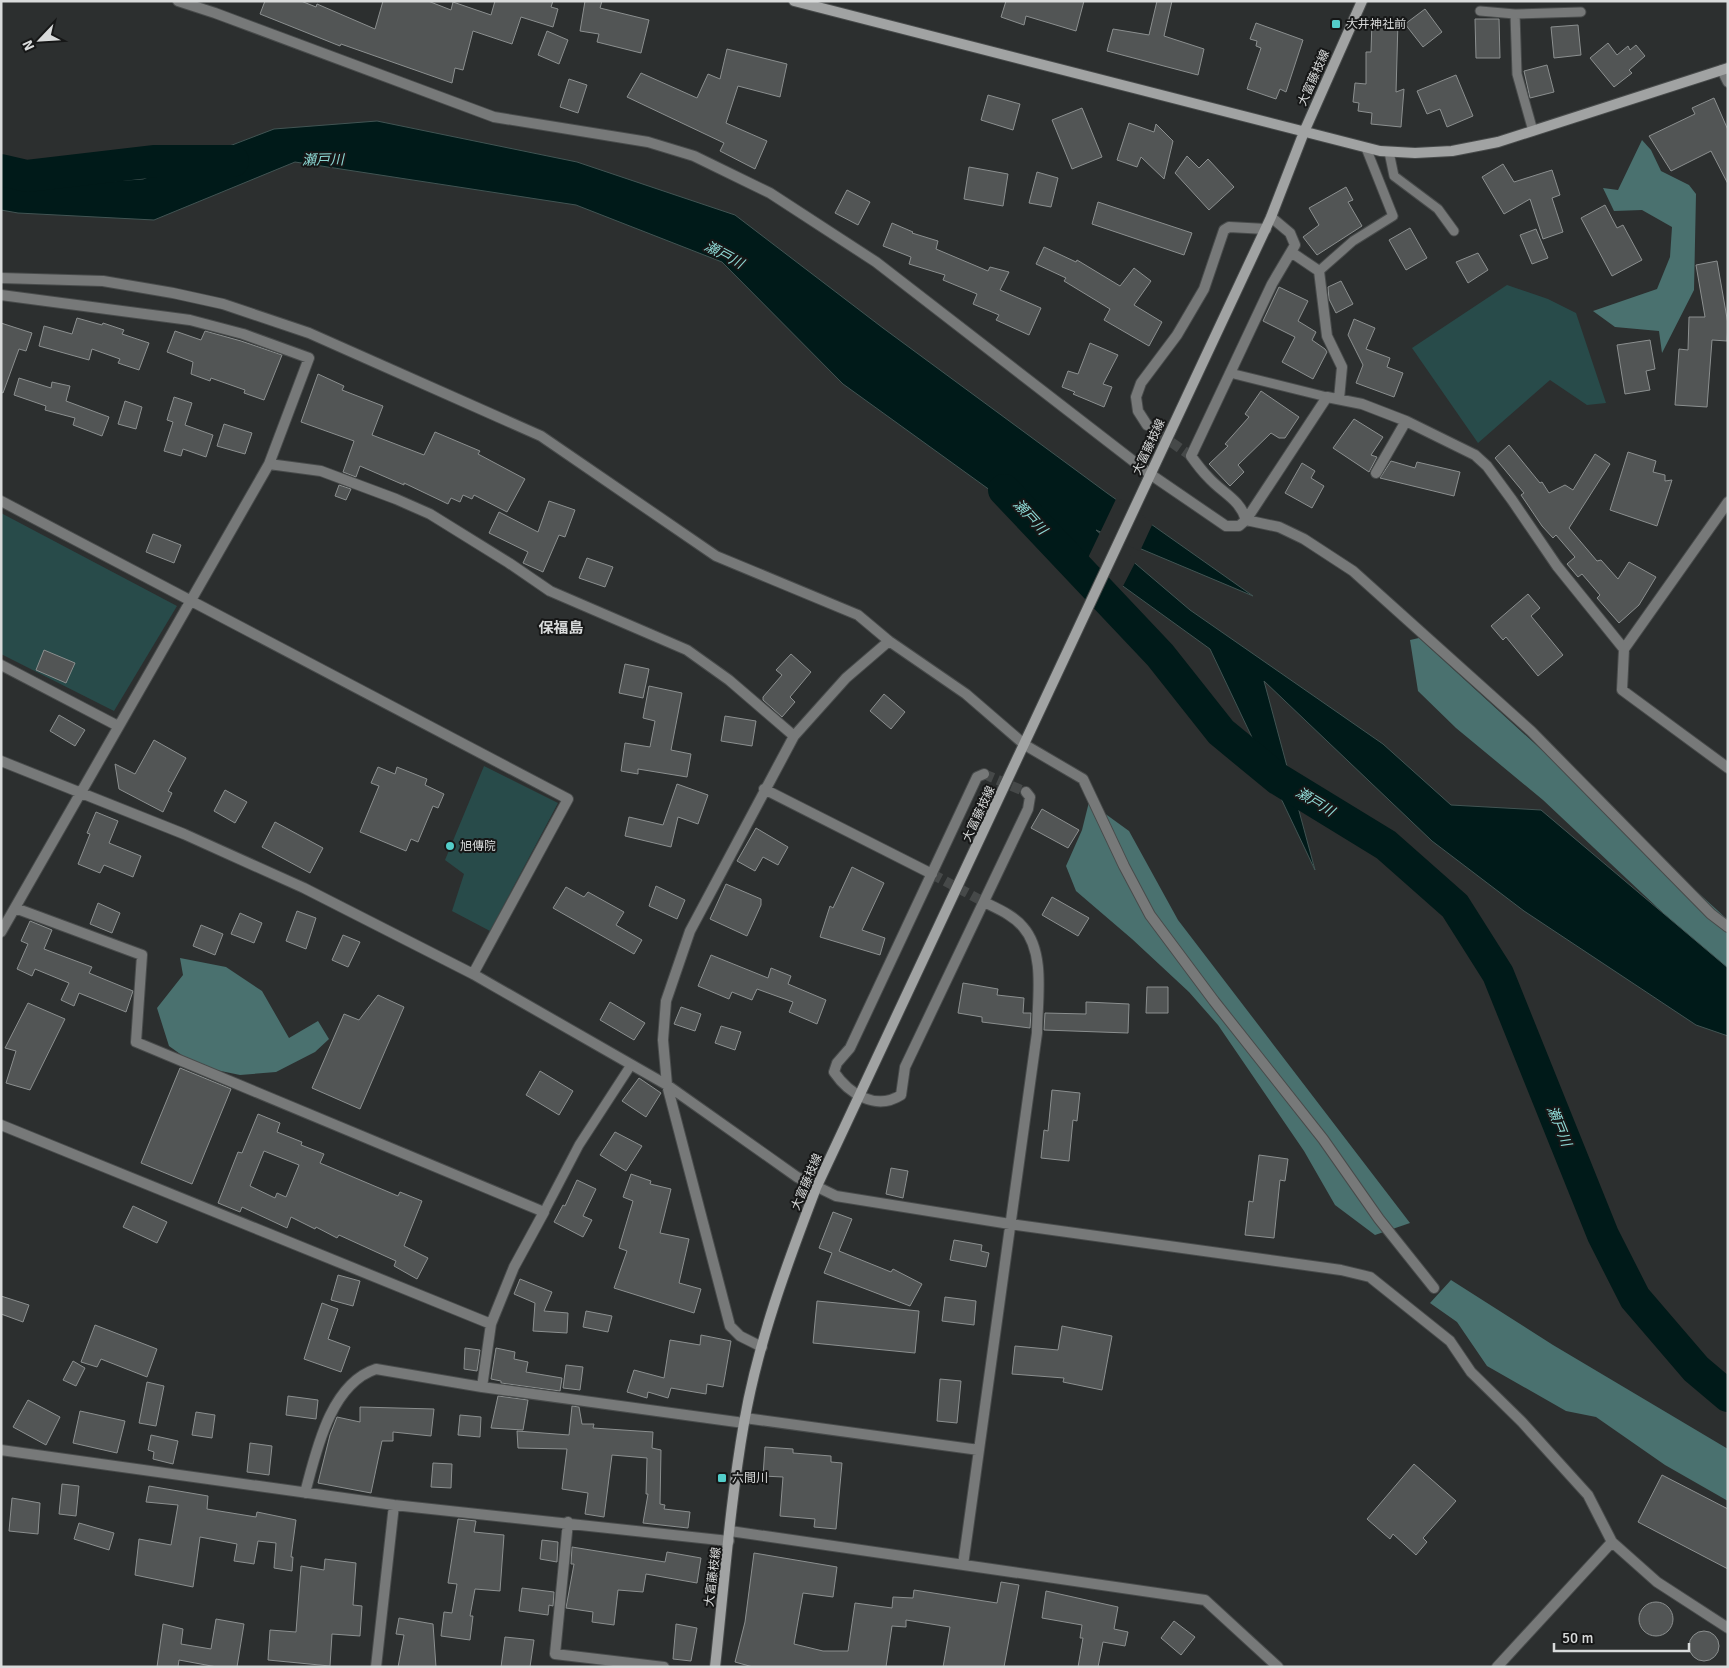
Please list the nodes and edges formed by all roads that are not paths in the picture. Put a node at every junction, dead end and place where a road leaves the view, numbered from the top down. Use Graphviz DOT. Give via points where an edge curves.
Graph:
graph roads {
  1 [pos="178,1"];
  2 [pos="794,1"];
  3 [pos="1362,1"];
  4 [pos="831,6"];
  5 [pos="1480,11"];
  6 [pos="1581,12"];
  7 [pos="1515,14"];
  8 [pos="1725,69"];
  9 [pos="1728,82"];
  10 [pos="1533,131"];
  11 [pos="1304,132"];
  12 [pos="1366,148"];
  13 [pos="1389,152"];
  14 [pos="1271,217"];
  15 [pos="1266,229"];
  16 [pos="1454,231"];
  17 [pos="1291,252"];
  18 [pos="1319,271"];
  19 [pos="1,278"];
  20 [pos="1,295"];
  21 [pos="1230,373"];
  22 [pos="1327,397"];
  23 [pos="1338,399"];
  24 [pos="1406,421"];
  25 [pos="1147,425"];
  26 [pos="269,464"];
  27 [pos="1376,473"];
  28 [pos="1150,474"];
  29 [pos="1,501"];
  30 [pos="1728,502"];
  31 [pos="1246,520"];
  32 [pos="189,601"];
  33 [pos="889,641"];
  34 [pos="1624,649"];
  35 [pos="1,665"];
  36 [pos="118,726"];
  37 [pos="794,736"];
  38 [pos="1025,745"];
  39 [pos="1,761"];
  40 [pos="1728,768"];
  41 [pos="984,774"];
  42 [pos="764,789"];
  43 [pos="1026,792"];
  44 [pos="79,794"];
  45 [pos="932,874"];
  46 [pos="984,902"];
  47 [pos="15,908"];
  48 [pos="1728,927"];
  49 [pos="1,932"];
  50 [pos="473,974"];
  51 [pos="631,1065"];
  52 [pos="667,1085"];
  53 [pos="860,1097"];
  54 [pos="1,1125"];
  55 [pos="816,1188"];
  56 [pos="544,1212"];
  57 [pos="1010,1224"];
  58 [pos="1434,1288"];
  59 [pos="491,1324"];
  60 [pos="762,1348"];
  61 [pos="482,1387"];
  62 [pos="744,1420"];
  63 [pos="1,1450"];
  64 [pos="979,1450"];
  65 [pos="305,1493"];
  66 [pos="394,1505"];
  67 [pos="568,1522"];
  68 [pos="730,1536"];
  69 [pos="1612,1542"];
  70 [pos="963,1565"];
  71 [pos="1728,1628"];
  72 [pos="376,1667"];
  73 [pos="664,1667"];
  74 [pos="714,1667"];
  75 [pos="1278,1667"];
  76 [pos="1497,1667"];
  1 -- 28 [label="street" via="494,117 648,142 694,156 770,193 876,262"];
  2 -- 4 [label="main road"];
  3 -- 11 [label="main road, 大富藤枝線"];
  4 -- 11 [label="main road"];
  5 -- 7 [label="lane"];
  6 -- 7 [label="lane"];
  7 -- 10 [label="lane" via="1516,74"];
  8 -- 9 [label="street"];
  8 -- 10 [label="main road"];
  10 -- 13 [label="main road" via="1452,151"];
  11 -- 12 [label="main road"];
  11 -- 14 [label="main road, 大富藤枝線"];
  12 -- 13 [label="main road"];
  12 -- 18 [label="lane" via="1393,216 1353,241"];
  13 -- 16 [label="lane" via="1394,176 1438,209"];
  14 -- 15 [label="main road, 大富藤枝線"];
  14 -- 17 [label="street" via="1290,233 1296,245"];
  15 -- 25 [label="street" via="1229,227 1224,230 1204,289 1177,335 1141,383 1136,397 1138,410"];
  15 -- 28 [label="main road, 大富藤枝線"];
  17 -- 18 [label="street"];
  17 -- 21 [label="street" via="1272,284"];
  18 -- 23 [label="street" via="1327,336 1342,368"];
  19 -- 33 [label="street" via="103,281 173,293 223,304 309,333 541,436 716,556 858,615"];
  20 -- 26 [label="street" via="190,320 244,334 309,358"];
  21 -- 22 [label="lane"];
  21 -- 31 [label="street" via="1191,456 1224,493 1237,501"];
  22 -- 23 [label="street"];
  22 -- 31 [label="street"];
  23 -- 24 [label="street" via="1362,404"];
  24 -- 27 [label="street"];
  24 -- 34 [label="street" via="1475,454 1487,466 1557,566"];
  26 -- 32 [label="street"];
  26 -- 37 [label="street" via="321,471 430,514 550,591 687,650 729,680"];
  28 -- 31 [label="street" via="1226,526 1239,526"];
  28 -- 38 [label="main road, 大富藤枝線"];
  29 -- 32 [label="street"];
  30 -- 34 [label="street"];
  31 -- 48 [label="street" via="1279,527 1353,571 1517,718 1711,914"];
  32 -- 36 [label="street"];
  32 -- 50 [label="street" via="568,799"];
  33 -- 37 [label="street" via="846,678"];
  33 -- 38 [label="street" via="966,694"];
  34 -- 40 [label="street" via="1622,690"];
  35 -- 36 [label="street"];
  36 -- 44 [label="street"];
  37 -- 42 [label="street"];
  38 -- 53 [label="main road, 大富藤枝線"];
  38 -- 58 [label="street" via="1083,780 1150,915"];
  39 -- 44 [label="street"];
  41 -- 45 [label="street" via="977,777"];
  42 -- 45 [label="street"];
  42 -- 52 [label="street" via="690,931 666,1001 663,1040"];
  43 -- 46 [label="street" via="1030,797 1028,809"];
  44 -- 47 [label="street"];
  44 -- 50 [label="street" via="184,834 304,888"];
  45 -- 53 [label="street" via="850,1048 834,1072"];
  46 -- 53 [label="street" via="905,1067 901,1095 881,1102"];
  46 -- 57 [label="street" via="1024,928 1032,942 1037,964 1037,1033"];
  47 -- 49 [label="street"];
  47 -- 56 [label="street" via="142,956 136,1042"];
  50 -- 51 [label="street"];
  51 -- 52 [label="street"];
  51 -- 56 [label="lane" via="579,1145"];
  52 -- 55 [label="street"];
  52 -- 60 [label="street" via="730,1326 740,1336"];
  53 -- 55 [label="main road, 大富藤枝線"];
  54 -- 59 [label="street"];
  55 -- 57 [label="street" via="836,1196"];
  55 -- 60 [label="main road, 大富藤枝線" via="783,1274"];
  56 -- 59 [label="street" via="514,1266"];
  57 -- 64 [label="street"];
  57 -- 69 [label="street" via="1341,1270 1370,1277 1450,1341 1472,1372 1588,1495"];
  59 -- 61 [label="street"];
  60 -- 62 [label="main road, 大富藤枝線"];
  61 -- 62 [label="street"];
  61 -- 65 [label="street" via="376,1369 363,1373 339,1401 321,1435"];
  62 -- 64 [label="street"];
  62 -- 68 [label="main road, 大富藤枝線"];
  63 -- 65 [label="street"];
  64 -- 70 [label="street"];
  65 -- 66 [label="street"];
  66 -- 67 [label="street"];
  66 -- 72 [label="street"];
  67 -- 68 [label="street"];
  67 -- 73 [label="street" via="555,1654"];
  68 -- 70 [label="street"];
  68 -- 74 [label="main road, 大富藤枝線"];
  69 -- 71 [label="street" via="1657,1582"];
  69 -- 76 [label="street"];
  70 -- 75 [label="street" via="1205,1600"];
}
